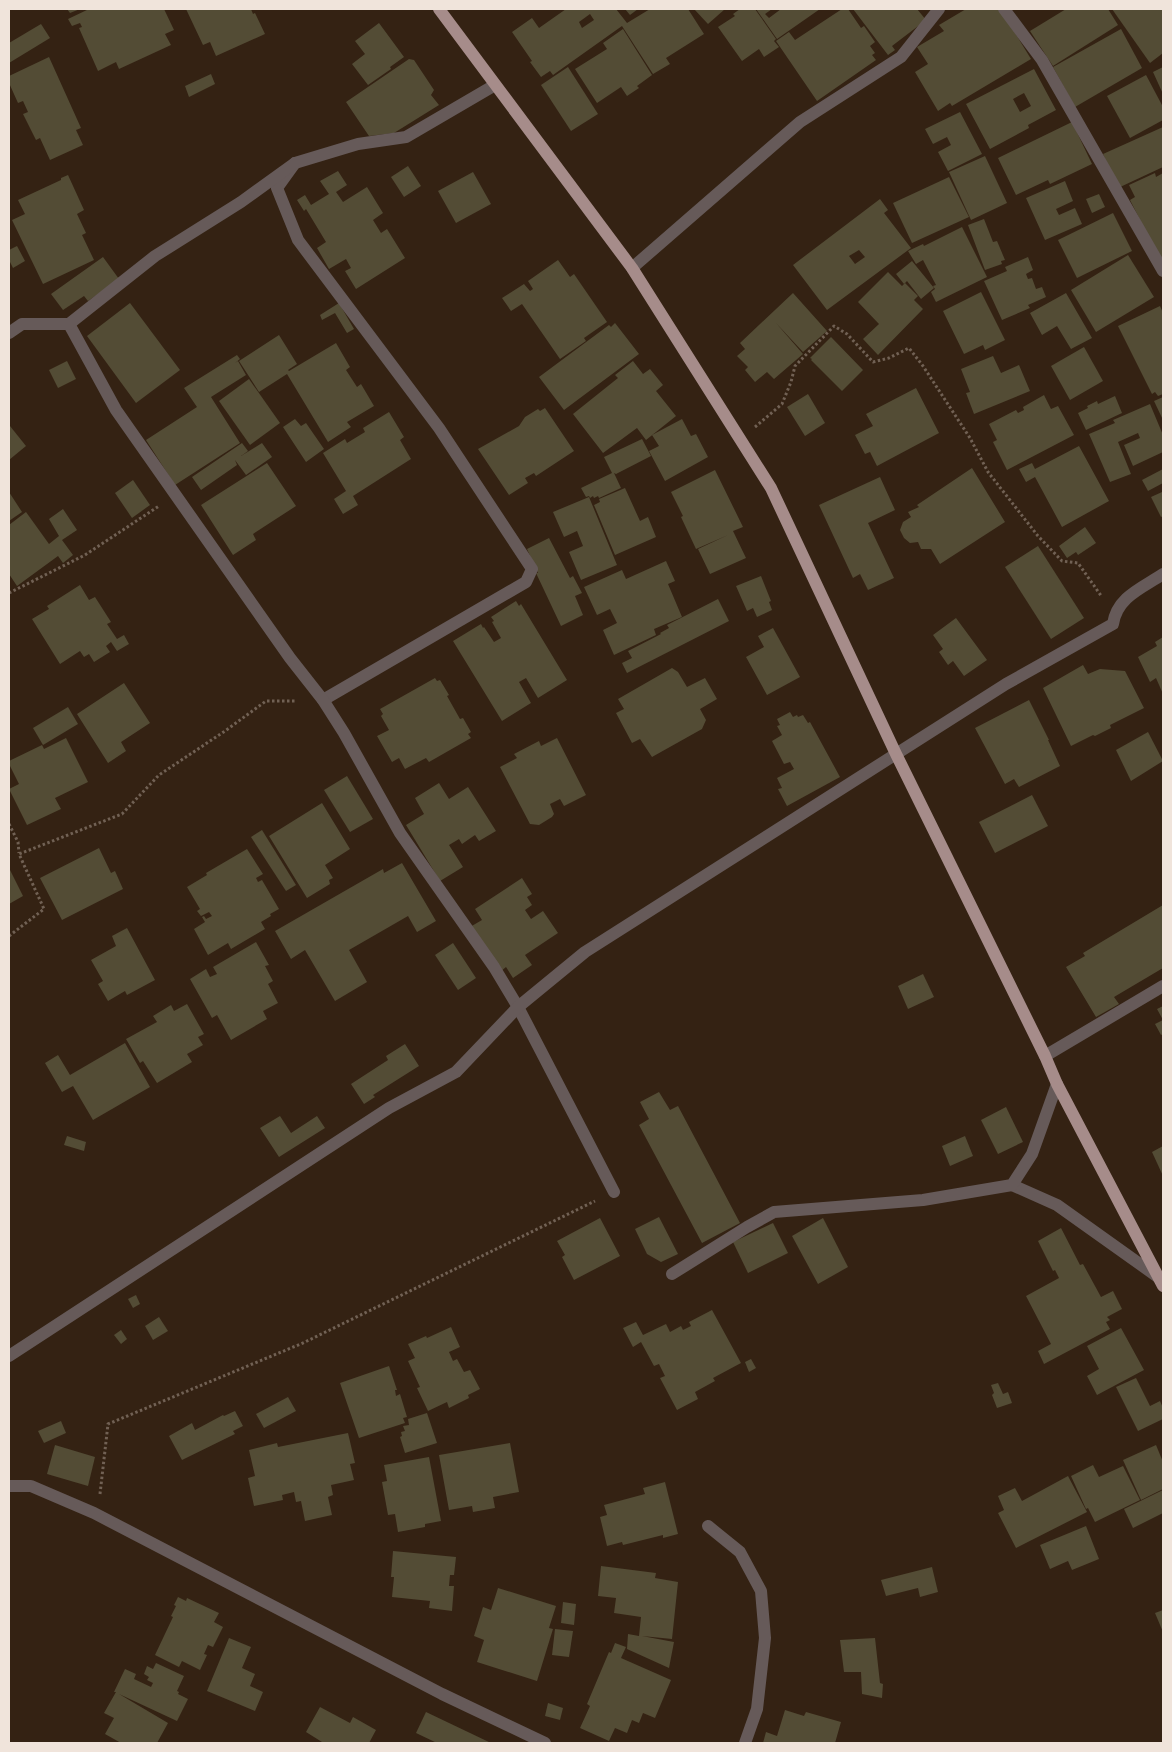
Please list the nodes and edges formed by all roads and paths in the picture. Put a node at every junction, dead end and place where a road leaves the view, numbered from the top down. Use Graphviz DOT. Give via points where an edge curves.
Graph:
graph roads {
  1 [pos="439,9"];
  2 [pos="939,9"];
  3 [pos="1004,9"];
  4 [pos="495,85"];
  5 [pos="295,163"];
  6 [pos="632,268"];
  7 [pos="1163,271"];
  8 [pos="69,324"];
  9 [pos="9,333"];
  10 [pos="739,437"];
  11 [pos="176,494"];
  12 [pos="1163,574"];
  13 [pos="9,593"];
  14 [pos="1115,613"];
  15 [pos="323,700"];
  16 [pos="896,754"];
  17 [pos="9,824"];
  18 [pos="19,854"];
  19 [pos="9,936"];
  20 [pos="1163,986"];
  21 [pos="518,1007"];
  22 [pos="1045,1056"];
  23 [pos="1057,1084"];
  24 [pos="1012,1185"];
  25 [pos="614,1192"];
  26 [pos="672,1274"];
  27 [pos="1161,1281"];
  28 [pos="9,1356"];
  29 [pos="9,1486"];
  30 [pos="94,1513"];
  31 [pos="708,1526"];
  32 [pos="545,1743"];
  33 [pos="745,1743"];
  1 -- 4 [label="main road"];
  2 -- 6 [label="street" via="902,57 800,122"];
  3 -- 7 [label="street" via="1042,60"];
  4 -- 5 [label="street" via="406,137 358,144"];
  4 -- 6 [label="main road"];
  5 -- 8 [label="street" via="242,202 155,256"];
  5 -- 15 [label="street" via="277,188 298,240 439,428 532,568 526,582"];
  6 -- 10 [label="main road"];
  8 -- 9 [label="street" via="22,324"];
  8 -- 11 [label="street" via="116,410"];
  10 -- 14 [label="path" via="782,404 795,366 834,326 847,334 873,362 909,348 970,438 988,472 1062,561 1078,563"];
  10 -- 16 [label="main road" via="771,488"];
  11 -- 13 [label="path" via="85,555"];
  11 -- 15 [label="street"];
  12 -- 14 [label="street" via="1124,599"];
  14 -- 16 [label="street" via="1113,624 1006,684"];
  15 -- 18 [label="path" via="266,701 159,775 122,814"];
  15 -- 21 [label="street" via="400,833 494,967"];
  16 -- 21 [label="street" via="585,952"];
  16 -- 22 [label="main road"];
  17 -- 18 [label="path" via="18,842"];
  18 -- 19 [label="path" via="44,909"];
  20 -- 22 [label="street"];
  21 -- 25 [label="street"];
  21 -- 28 [label="street" via="456,1072 389,1108"];
  22 -- 23 [label="main road"];
  23 -- 24 [label="street" via="1032,1154"];
  23 -- 27 [label="main road"];
  24 -- 26 [label="street" via="923,1200 774,1212"];
  24 -- 27 [label="street" via="1056,1204"];
  25 -- 30 [label="path" via="303,1343 108,1424 100,1491"];
  29 -- 30 [label="street" via="30,1486"];
  30 -- 32 [label="street" via="442,1694"];
  31 -- 33 [label="street" via="740,1552 761,1591 765,1638 757,1709"];
}
